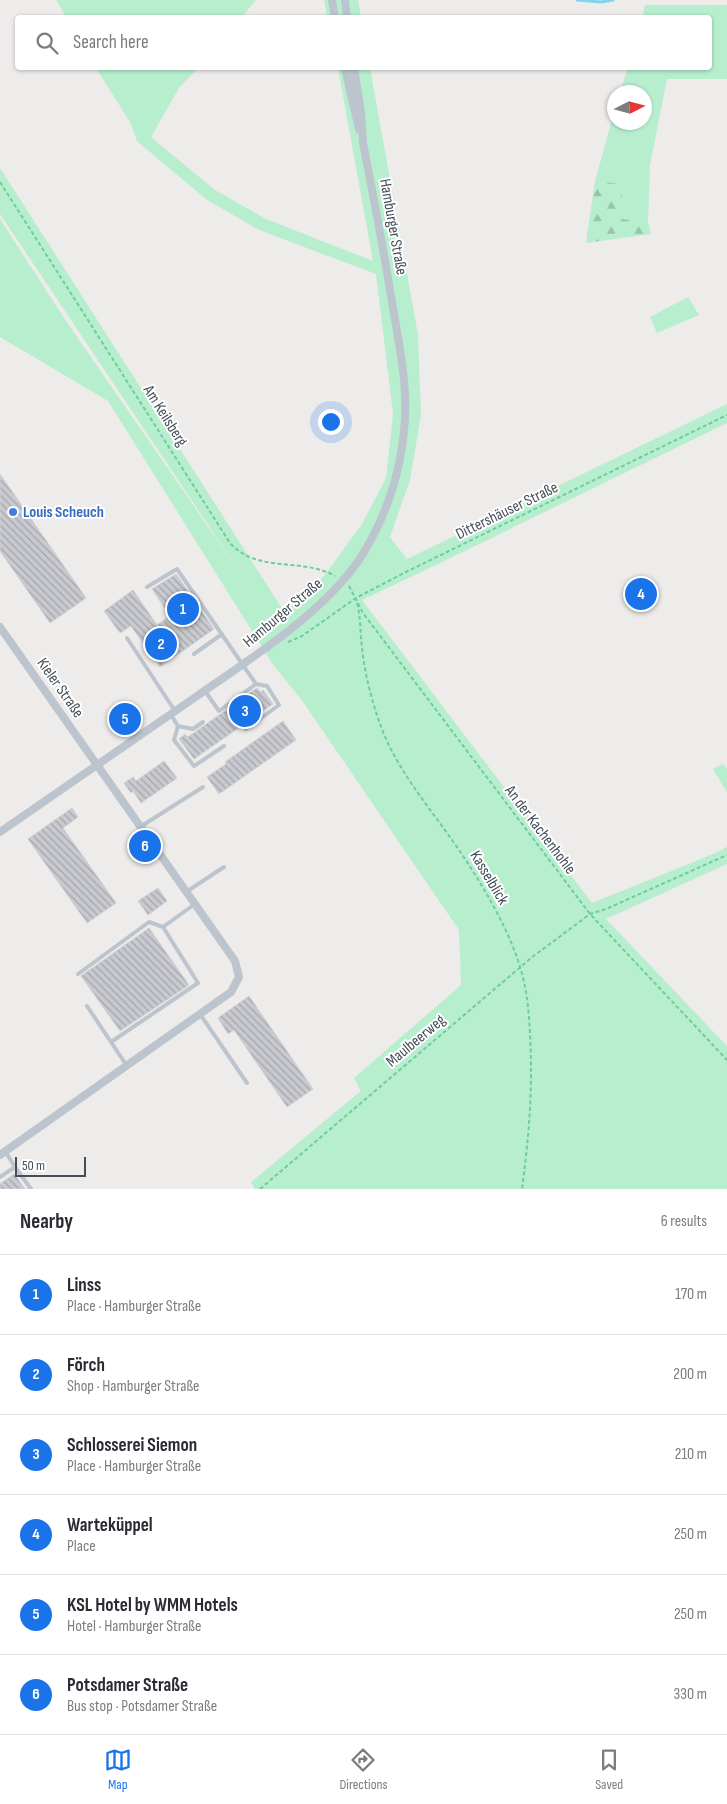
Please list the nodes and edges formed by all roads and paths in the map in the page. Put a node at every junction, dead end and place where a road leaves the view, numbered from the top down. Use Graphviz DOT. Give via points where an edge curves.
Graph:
graph roads {
  1 [pos="332,0"];
  2 [pos="345,0"];
  3 [pos="334,15"];
  4 [pos="347,15"];
  5 [pos="345,70"];
  6 [pos="354,70"];
  7 [pos="363,143"];
  8 [pos="0,182"];
  9 [pos="727,415"];
  10 [pos="343,580"];
  11 [pos="147,587"];
  12 [pos="356,598"];
  13 [pos="0,627"];
  14 [pos="222,634"];
  15 [pos="302,636"];
  16 [pos="127,638"];
  17 [pos="194,654"];
  18 [pos="243,664"];
  19 [pos="256,684"];
  20 [pos="204,690"];
  21 [pos="173,713"];
  22 [pos="203,722"];
  23 [pos="178,726"];
  24 [pos="246,729"];
  25 [pos="224,746"];
  26 [pos="97,765"];
  27 [pos="203,787"];
  28 [pos="140,827"];
  29 [pos="0,832"];
  30 [pos="727,856"];
  31 [pos="224,866"];
  32 [pos="186,892"];
  33 [pos="195,904"];
  34 [pos="590,914"];
  35 [pos="163,926"];
  36 [pos="520,968"];
  37 [pos="78,974"];
  38 [pos="87,1006"];
  39 [pos="200,1014"];
  40 [pos="112,1042"];
  41 [pos="727,1060"];
  42 [pos="127,1066"];
  43 [pos="247,1083"];
  44 [pos="2,1153"];
  45 [pos="15,1166"];
  46 [pos="0,1177"];
  47 [pos="264,1186"];
  48 [pos="31,1189"];
  49 [pos="260,1189"];
  50 [pos="266,1189"];
  51 [pos="522,1189"];
  1 -- 3 [label="street"];
  2 -- 4 [label="street"];
  5 -- 7 [label="street"];
  6 -- 7 [label="street, Hamburger Straße"];
  7 -- 10 [label="street, Hamburger Straße" via="401,355 406,416 388,505 358,561"];
  8 -- 10 [label="path, Am Keilsberg" via="238,553 263,562 317,569"];
  9 -- 12 [label="path, Dittershäuser Straße"];
  10 -- 12 [label="path"];
  10 -- 18 [label="street, Hamburger Straße" via="318,606"];
  11 -- 14 [label="lane" via="176,569"];
  12 -- 15 [label="path, Dittershäuser Straße"];
  12 -- 34 [label="path, An der Kachenhohle" via="377,632"];
  12 -- 36 [label="path, Kasselblick" via="365,669 383,732 402,771 464,856 485,892 504,927"];
  13 -- 26 [label="street, Kieler Straße"];
  14 -- 17 [label="lane"];
  14 -- 18 [label="lane"];
  16 -- 21 [label="lane"];
  18 -- 19 [label="lane"];
  18 -- 20 [label="street, Hamburger Straße"];
  19 -- 20 [label="lane" via="219,711"];
  19 -- 24 [label="lane" via="266,686 279,705"];
  20 -- 21 [label="street, Hamburger Straße"];
  21 -- 23 [label="lane"];
  21 -- 26 [label="street, Hamburger Straße"];
  22 -- 23 [label="lane" via="193,729"];
  23 -- 25 [label="lane" via="174,740 194,766"];
  26 -- 28 [label="street, Kieler Straße"];
  26 -- 29 [label="street, Hamburger Straße"];
  27 -- 28 [label="lane"];
  28 -- 32 [label="street, Kieler Straße"];
  30 -- 34 [label="path, Maulbeerweg"];
  31 -- 32 [label="lane"];
  32 -- 33 [label="street, Kieler Straße"];
  33 -- 35 [label="lane"];
  33 -- 39 [label="street, Kieler Straße" via="235,961 239,977 230,992"];
  34 -- 36 [label="path, Maulbeerweg"];
  34 -- 41 [label="path, An der Kachenhohle"];
  35 -- 37 [label="lane" via="149,922"];
  35 -- 40 [label="lane" via="198,983"];
  36 -- 47 [label="path, Maulbeerweg"];
  36 -- 51 [label="path, Kasselblick" via="528,1007 532,1077 530,1130"];
  38 -- 40 [label="lane"];
  39 -- 42 [label="street, Kieler Straße"];
  39 -- 43 [label="lane"];
  40 -- 42 [label="lane"];
  42 -- 44 [label="street, Kieler Straße"];
  44 -- 45 [label="lane"];
  45 -- 46 [label="lane"];
  45 -- 48 [label="lane"];
  47 -- 49 [label="path, Maulbeerweg"];
  47 -- 50 [label="path"];
}
